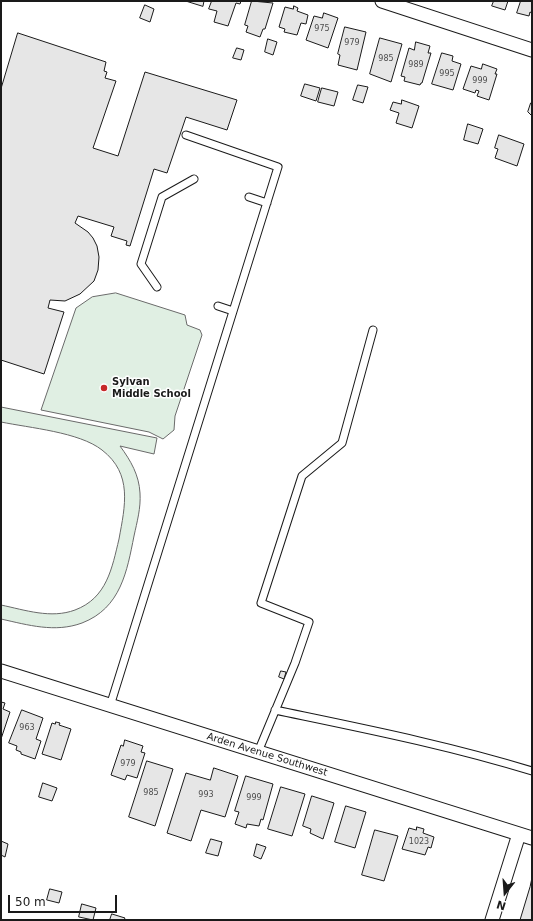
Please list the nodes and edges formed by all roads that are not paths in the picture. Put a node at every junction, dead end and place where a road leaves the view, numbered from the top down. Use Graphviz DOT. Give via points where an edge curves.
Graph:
graph roads {
  1 [pos="382,1"];
  2 [pos="532,50"];
  3 [pos="186,135"];
  4 [pos="194,179"];
  5 [pos="249,198"];
  6 [pos="267,203"];
  7 [pos="157,288"];
  8 [pos="218,306"];
  9 [pos="233,311"];
  10 [pos="373,330"];
  11 [pos="1,671"];
  12 [pos="110,706"];
  13 [pos="275,710"];
  14 [pos="258,752"];
  15 [pos="532,771"];
  16 [pos="526,836"];
  17 [pos="492,920"];
  1 -- 2 [label="street"];
  3 -- 6 [label="lane" via="278,167"];
  4 -- 7 [label="lane" via="162,197 140,264"];
  5 -- 6 [label="lane"];
  6 -- 9 [label="lane"];
  8 -- 9 [label="lane"];
  9 -- 12 [label="lane"];
  10 -- 13 [label="lane" via="342,443 302,476 261,603 308,622 295,663"];
  11 -- 12 [label="street, Arden Avenue Southwest"];
  12 -- 14 [label="street, Arden Avenue Southwest"];
  13 -- 14 [label="lane"];
  13 -- 15 [label="lane" via="424,742"];
  14 -- 16 [label="street, Arden Avenue Southwest"];
  16 -- 17 [label="street"];
}
